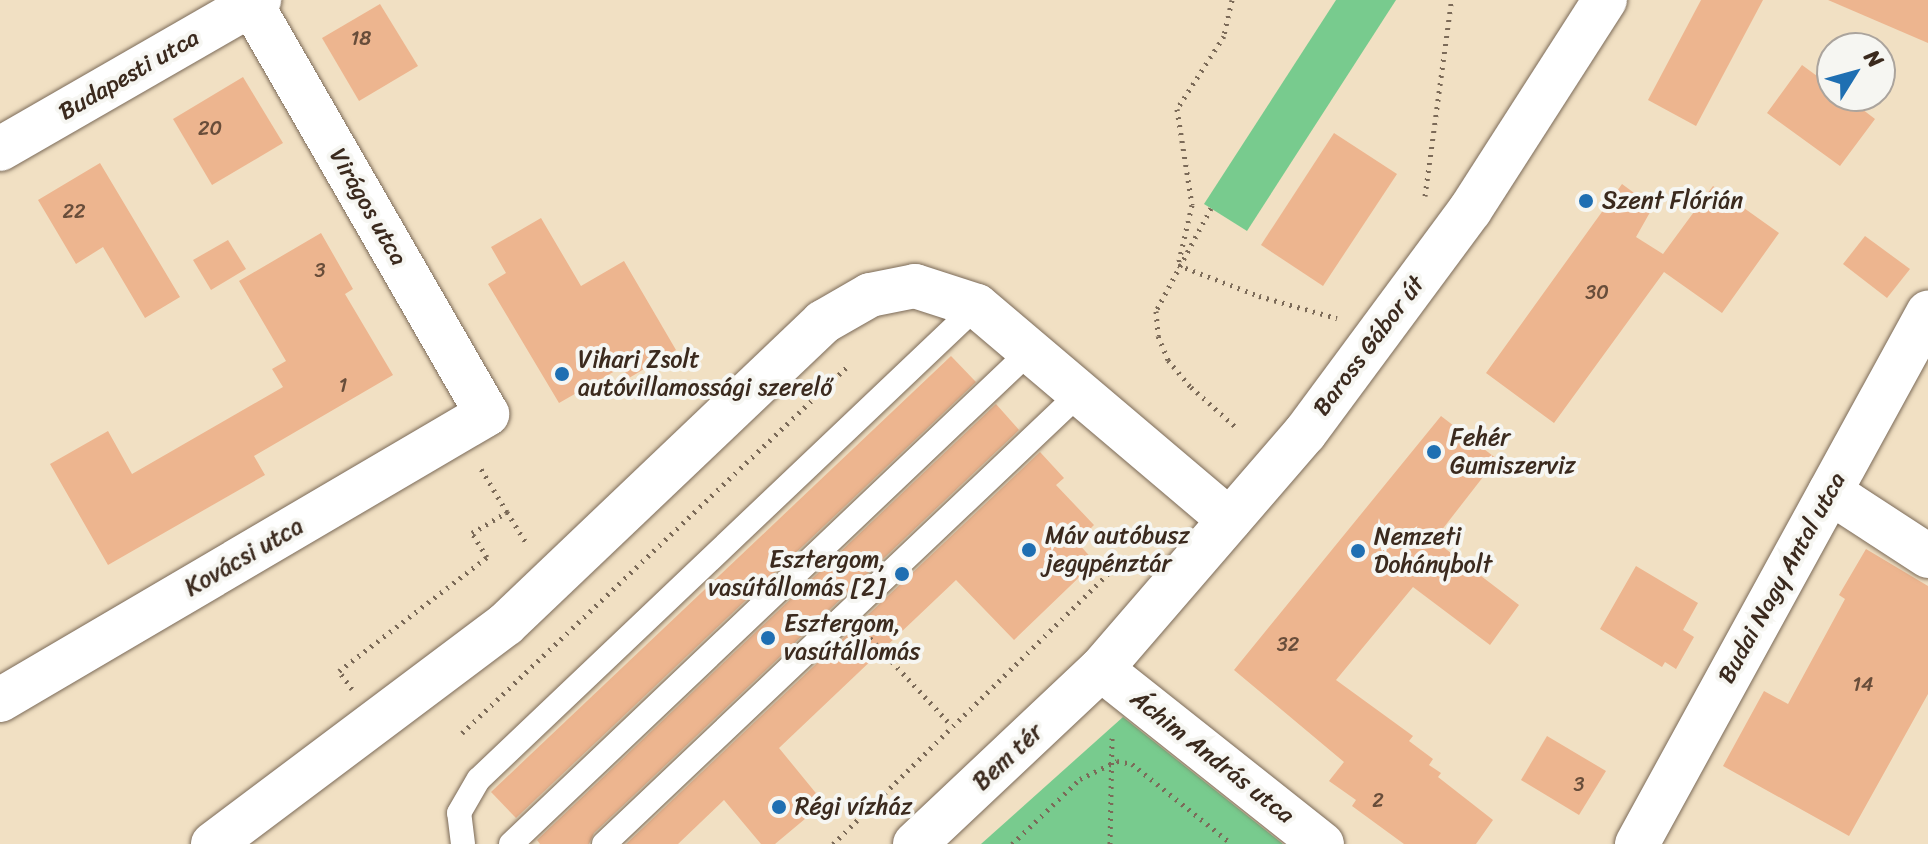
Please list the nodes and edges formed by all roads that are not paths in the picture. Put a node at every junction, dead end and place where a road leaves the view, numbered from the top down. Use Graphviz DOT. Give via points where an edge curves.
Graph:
graph roads {
  1 [pos="1605,0"];
  2 [pos="253,1"];
  3 [pos="0,149"];
  4 [pos="977,306"];
  5 [pos="1928,313"];
  6 [pos="1031,350"];
  7 [pos="1081,392"];
  8 [pos="473,423"];
  9 [pos="1830,492"];
  10 [pos="1229,520"];
  11 [pos="1928,556"];
  12 [pos="1101,669"];
  13 [pos="0,700"];
  14 [pos="213,844"];
  15 [pos="463,844"];
  16 [pos="511,844"];
  17 [pos="604,844"];
  18 [pos="915,844"];
  19 [pos="1322,844"];
  20 [pos="1637,844"];
  1 -- 10 [label="street, Baross Gábor út" via="1556,83 1426,269 1305,433"];
  2 -- 3 [label="street, Budapesti utca"];
  2 -- 8 [label="street, Virágos utca"];
  4 -- 6 [label="street"];
  4 -- 14 [label="street" via="937,289 891,288 848,305 823,322 506,624"];
  4 -- 15 [label="lane" via="479,779 459,813"];
  5 -- 9 [label="street, Budai Nagy Antal utca"];
  6 -- 7 [label="street"];
  6 -- 16 [label="lane"];
  7 -- 10 [label="street"];
  7 -- 17 [label="lane"];
  8 -- 13 [label="street, Kovácsi utca"];
  9 -- 11 [label="street"];
  9 -- 20 [label="street, Budai Nagy Antal utca"];
  10 -- 12 [label="street, Baross Gábor út"];
  12 -- 18 [label="street, Bem tér"];
  12 -- 19 [label="street, Áchim András utca"];
}
